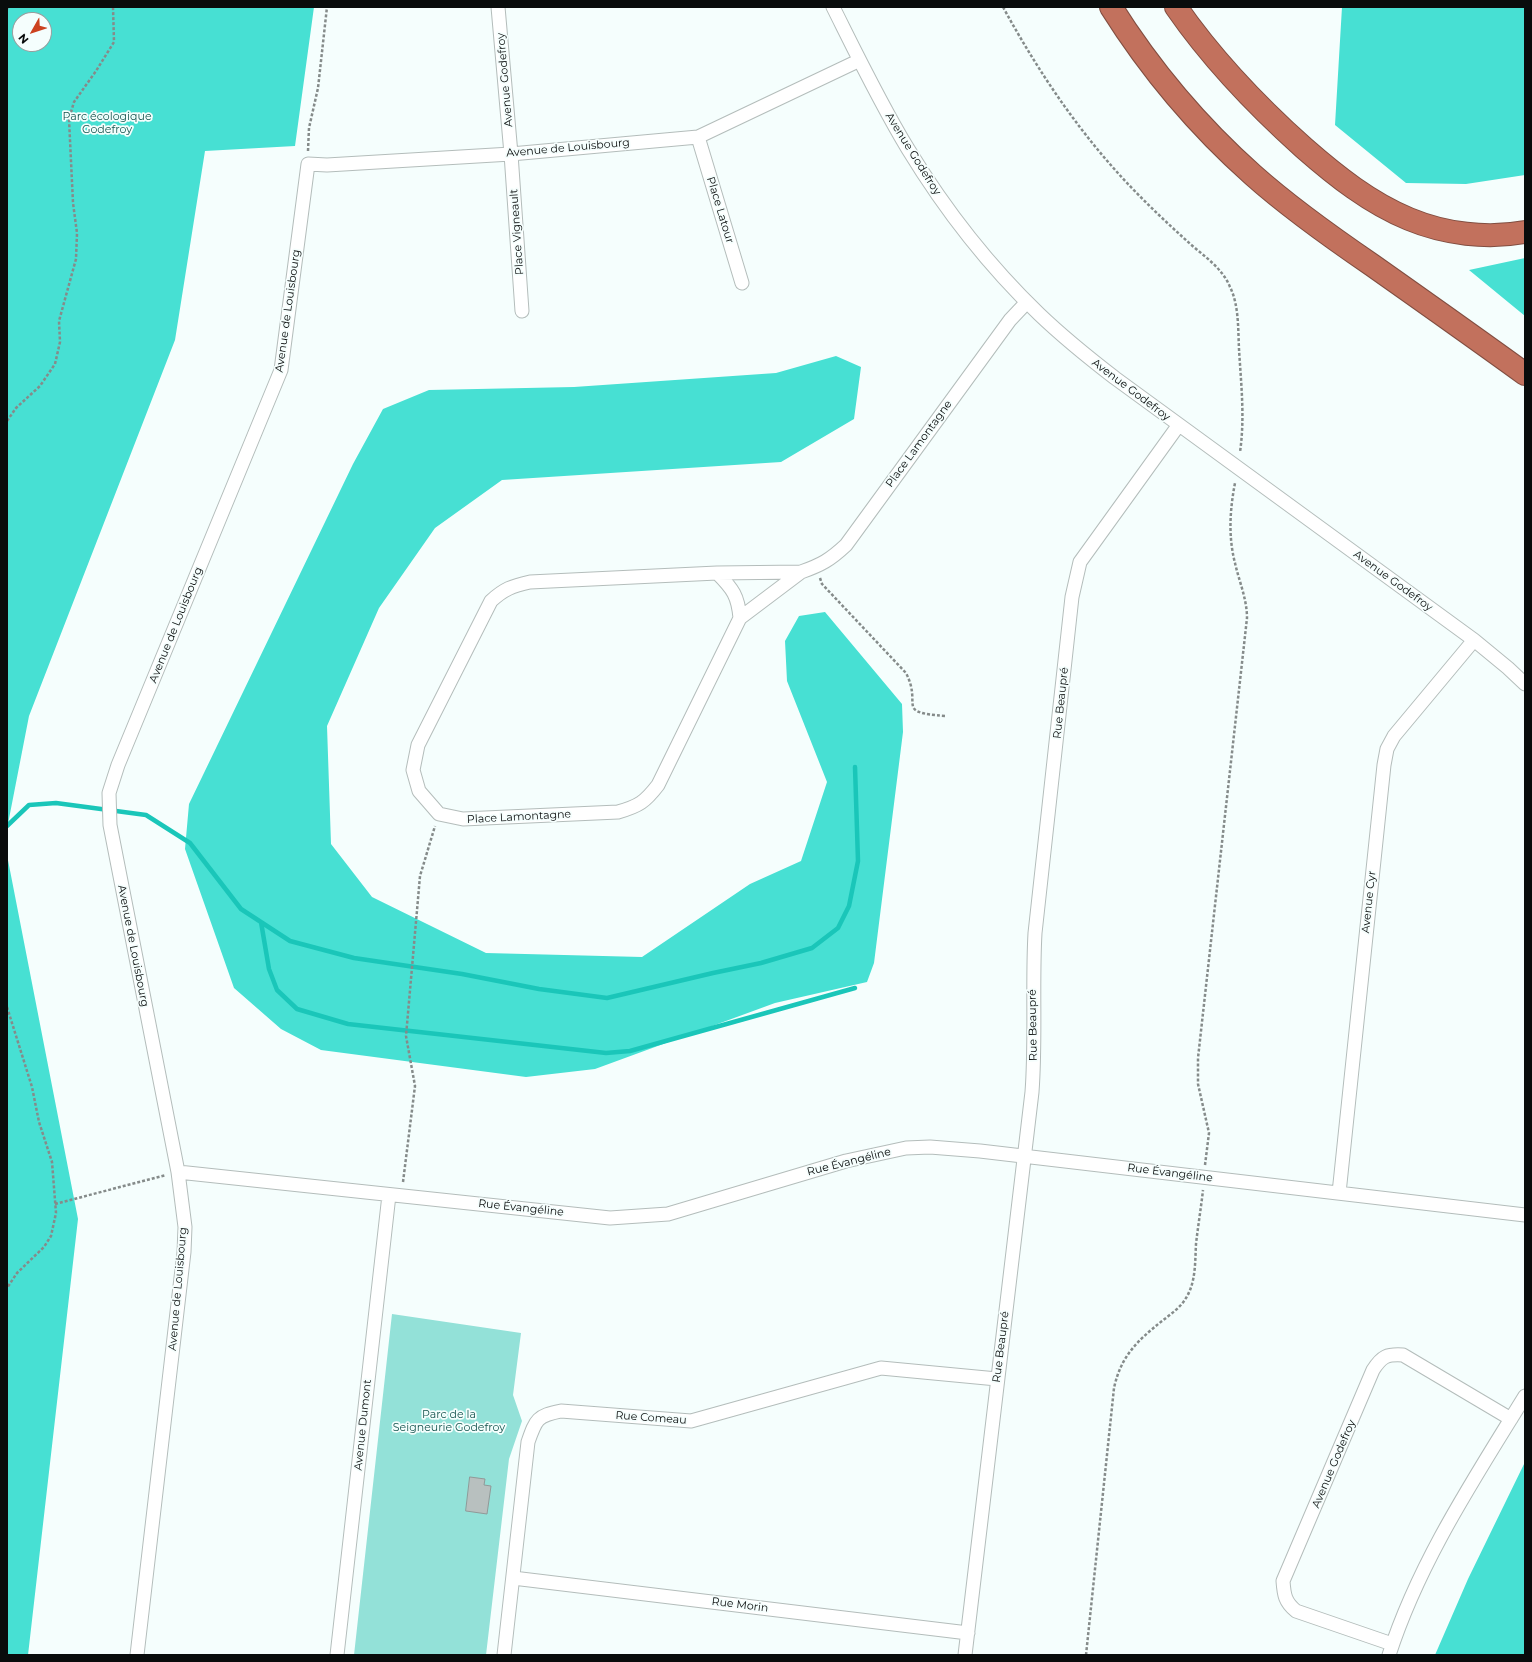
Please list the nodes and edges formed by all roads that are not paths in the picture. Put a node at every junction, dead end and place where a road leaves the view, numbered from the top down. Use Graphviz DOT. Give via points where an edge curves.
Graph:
graph roads {
  1 [pos="498,7"];
  2 [pos="833,7"];
  3 [pos="1111,7"];
  4 [pos="1176,7"];
  5 [pos="858,61"];
  6 [pos="698,137"];
  7 [pos="511,154"];
  8 [pos="1525,232"];
  9 [pos="742,283"];
  10 [pos="1027,302"];
  11 [pos="522,311"];
  12 [pos="1525,374"];
  13 [pos="1178,426"];
  14 [pos="801,572"];
  15 [pos="717,574"];
  16 [pos="740,618"];
  17 [pos="1474,640"];
  18 [pos="1525,684"];
  19 [pos="1025,1157"];
  20 [pos="178,1172"];
  21 [pos="1339,1194"];
  22 [pos="395,1196"];
  23 [pos="1525,1215"];
  24 [pos="997,1379"];
  25 [pos="1525,1396"];
  26 [pos="1511,1419"];
  27 [pos="513,1578"];
  28 [pos="968,1633"];
  29 [pos="1390,1649"];
  30 [pos="137,1655"];
  31 [pos="337,1655"];
  32 [pos="504,1655"];
  33 [pos="965,1655"];
  1 -- 7 [label="street, Avenue Godefroy"];
  2 -- 5 [label="street, Avenue Godefroy"];
  3 -- 12 [label="highway" via="1178,98 1254,176 1307,219"];
  4 -- 8 [label="highway" via="1215,58 1271,118 1336,174 1374,202 1410,220 1446,230 1482,235"];
  5 -- 6 [label="street, Avenue de Louisbourg"];
  5 -- 10 [label="street, Avenue Godefroy" via="933,188 983,254"];
  6 -- 7 [label="street, Avenue de Louisbourg"];
  6 -- 9 [label="street, Place Latour"];
  7 -- 11 [label="street, Place Vigneault"];
  7 -- 20 [label="street, Avenue de Louisbourg" via="308,164 281,370 118,765 109,793 110,825"];
  10 -- 13 [label="street, Avenue Godefroy" via="1090,359"];
  10 -- 14 [label="street, Place Lamontagne" via="1010,320 846,545 822,564"];
  13 -- 17 [label="street, Avenue Godefroy"];
  13 -- 19 [label="street, Rue Beaupré" via="1092,543 1080,562 1076,578 1034,934 1034,1061"];
  14 -- 15 [label="street, Place Lamontagne"];
  14 -- 16 [label="street, Place Lamontagne"];
  15 -- 16 [label="street" via="732,590 738,602"];
  15 -- 16 [label="street, Place Lamontagne" via="530,582 502,591 490,601 418,745 414,770 419,791 439,814 462,820 618,812 634,807 648,798 658,785"];
  17 -- 18 [label="street, Avenue Godefroy"];
  17 -- 21 [label="street, Avenue Cyr" via="1394,736 1387,748"];
  19 -- 21 [label="street, Rue Évangéline"];
  19 -- 22 [label="street, Rue Évangéline" via="930,1147 906,1148 846,1161 668,1214 610,1218"];
  19 -- 24 [label="street, Rue Beaupré"];
  20 -- 22 [label="street, Rue Évangéline"];
  20 -- 30 [label="street, Avenue de Louisbourg" via="185,1227 184,1252"];
  21 -- 23 [label="street, Rue Évangéline"];
  22 -- 31 [label="street, Avenue Dumont"];
  24 -- 27 [label="street, Rue Comeau" via="881,1368 691,1421 561,1411 544,1415 534,1424 528,1442"];
  24 -- 28 [label="street, Rue Beaupré"];
  25 -- 26 [label="street, Avenue Godefroy"];
  26 -- 29 [label="street, Avenue Godefroy" via="1440,1538"];
  26 -- 29 [label="street, Avenue Godefroy" via="1403,1355 1391,1354 1380,1360 1373,1370 1284,1582 1284,1594 1288,1605 1296,1611"];
  27 -- 28 [label="street, Rue Morin"];
  27 -- 32 [label="street, Rue Comeau"];
  28 -- 33 [label="street, Rue Beaupré"];
}
